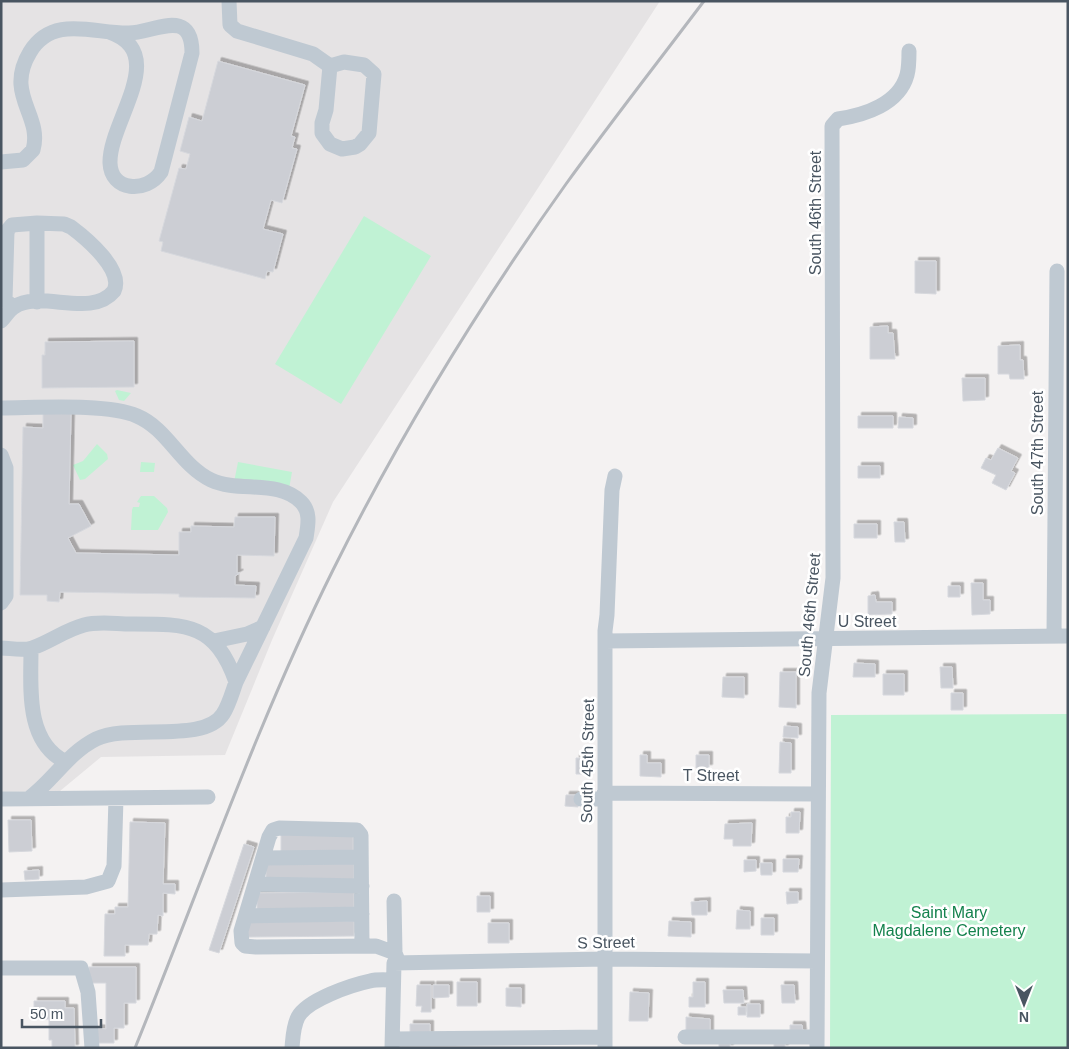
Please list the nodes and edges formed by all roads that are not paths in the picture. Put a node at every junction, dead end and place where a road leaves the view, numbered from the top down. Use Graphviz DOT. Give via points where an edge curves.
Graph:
graph roads {
  1 [pos="229,1"];
  2 [pos="109,32"];
  3 [pos="909,51"];
  4 [pos="330,66"];
  5 [pos="1,162"];
  6 [pos="37,223"];
  7 [pos="1057,271"];
  8 [pos="37,302"];
  9 [pos="13,307"];
  10 [pos="1,321"];
  11 [pos="1,408"];
  12 [pos="1,455"];
  13 [pos="615,476"];
  14 [pos="1,603"];
  15 [pos="263,627"];
  16 [pos="1061,636"];
  17 [pos="826,638"];
  18 [pos="214,641"];
  19 [pos="605,641"];
  20 [pos="1,648"];
  21 [pos="31,649"];
  22 [pos="236,682"];
  23 [pos="66,762"];
  24 [pos="818,794"];
  25 [pos="604,796"];
  26 [pos="208,797"];
  27 [pos="116,798"];
  28 [pos="1,799"];
  29 [pos="28,799"];
  30 [pos="580,799"];
  31 [pos="361,857"];
  32 [pos="263,858"];
  33 [pos="255,884"];
  34 [pos="362,886"];
  35 [pos="1,890"];
  36 [pos="394,901"];
  37 [pos="362,914"];
  38 [pos="246,916"];
  39 [pos="362,946"];
  40 [pos="606,959"];
  41 [pos="396,960"];
  42 [pos="817,961"];
  43 [pos="1,968"];
  44 [pos="394,980"];
  45 [pos="685,1038"];
  46 [pos="605,1042"];
  47 [pos="817,1042"];
  48 [pos="392,1044"];
  49 [pos="92,1048"];
  50 [pos="292,1048"];
  1 -- 4 [label="street" via="230,25 237,31 313,54"];
  2 -- 2 [label="street" via="129,41 138,58 111,156 112,170 128,186 143,186 150,184 161,172 191,63 192,42 184,30 169,24 132,33"];
  2 -- 5 [label="street" via="69,28 49,35 30,51 20,89 36,142 30,156 23,160"];
  3 -- 17 [label="street, South 46th Street" via="908,74 894,97 862,115 838,119 832,126 833,568"];
  4 -- 4 [label="street" via="322,133 336,148 355,147 369,133 374,74 357,62"];
  6 -- 8 [label="street"];
  6 -- 8 [label="street" via="64,224 71,228 111,267 117,281 111,294 96,302"];
  6 -- 9 [label="street" via="12,225 7,231 5,300"];
  7 -- 16 [label="street, South 47th Street" via="1054,411"];
  8 -- 9 [label="street" via="24,302"];
  9 -- 10 [label="street"];
  11 -- 15 [label="street" via="109,409 137,416 153,426 190,467 212,480 289,493 302,503 309,517 306,538"];
  12 -- 14 [label="street" via="6,468 6,596"];
  13 -- 19 [label="street, South 45th Street"];
  15 -- 18 [label="street"];
  15 -- 22 [label="street"];
  16 -- 17 [label="street, U Street"];
  17 -- 19 [label="street, U Street"];
  17 -- 24 [label="street, South 46th Street" via="819,693"];
  18 -- 21 [label="street" via="198,630 177,625 87,624"];
  18 -- 22 [label="street"];
  19 -- 25 [label="street, South 45th Street"];
  20 -- 21 [label="street"];
  21 -- 23 [label="street" via="34,717 47,750"];
  22 -- 23 [label="street" via="223,714 213,725 199,730 116,733 98,738"];
  23 -- 29 [label="street" via="44,788"];
  24 -- 25 [label="street, T Street"];
  24 -- 42 [label="street, South 46th Street"];
  25 -- 30 [label="street, T Street"];
  25 -- 40 [label="street, South 45th Street"];
  26 -- 27 [label="street"];
  27 -- 29 [label="street"];
  27 -- 35 [label="street" via="114,866 108,880 86,887"];
  28 -- 29 [label="street"];
  31 -- 32 [label="street"];
  31 -- 32 [label="street" via="361,835 357,830 278,828 269,837"];
  31 -- 34 [label="street"];
  32 -- 33 [label="street"];
  33 -- 34 [label="street"];
  33 -- 38 [label="street"];
  34 -- 37 [label="street"];
  36 -- 41 [label="street"];
  37 -- 38 [label="street"];
  37 -- 39 [label="street"];
  38 -- 39 [label="street, S Street" via="241,931 245,946"];
  39 -- 41 [label="street, S Street" via="376,946"];
  40 -- 41 [label="street, S Street"];
  40 -- 42 [label="street, S Street"];
  40 -- 46 [label="street, South 45th Street"];
  41 -- 44 [label="street"];
  42 -- 47 [label="street, South 46th Street"];
  43 -- 49 [label="street" via="82,968 88,992"];
  44 -- 48 [label="street"];
  44 -- 50 [label="street" via="372,980 315,1001 299,1015"];
  45 -- 47 [label="street"];
  46 -- 48 [label="street"];
}
